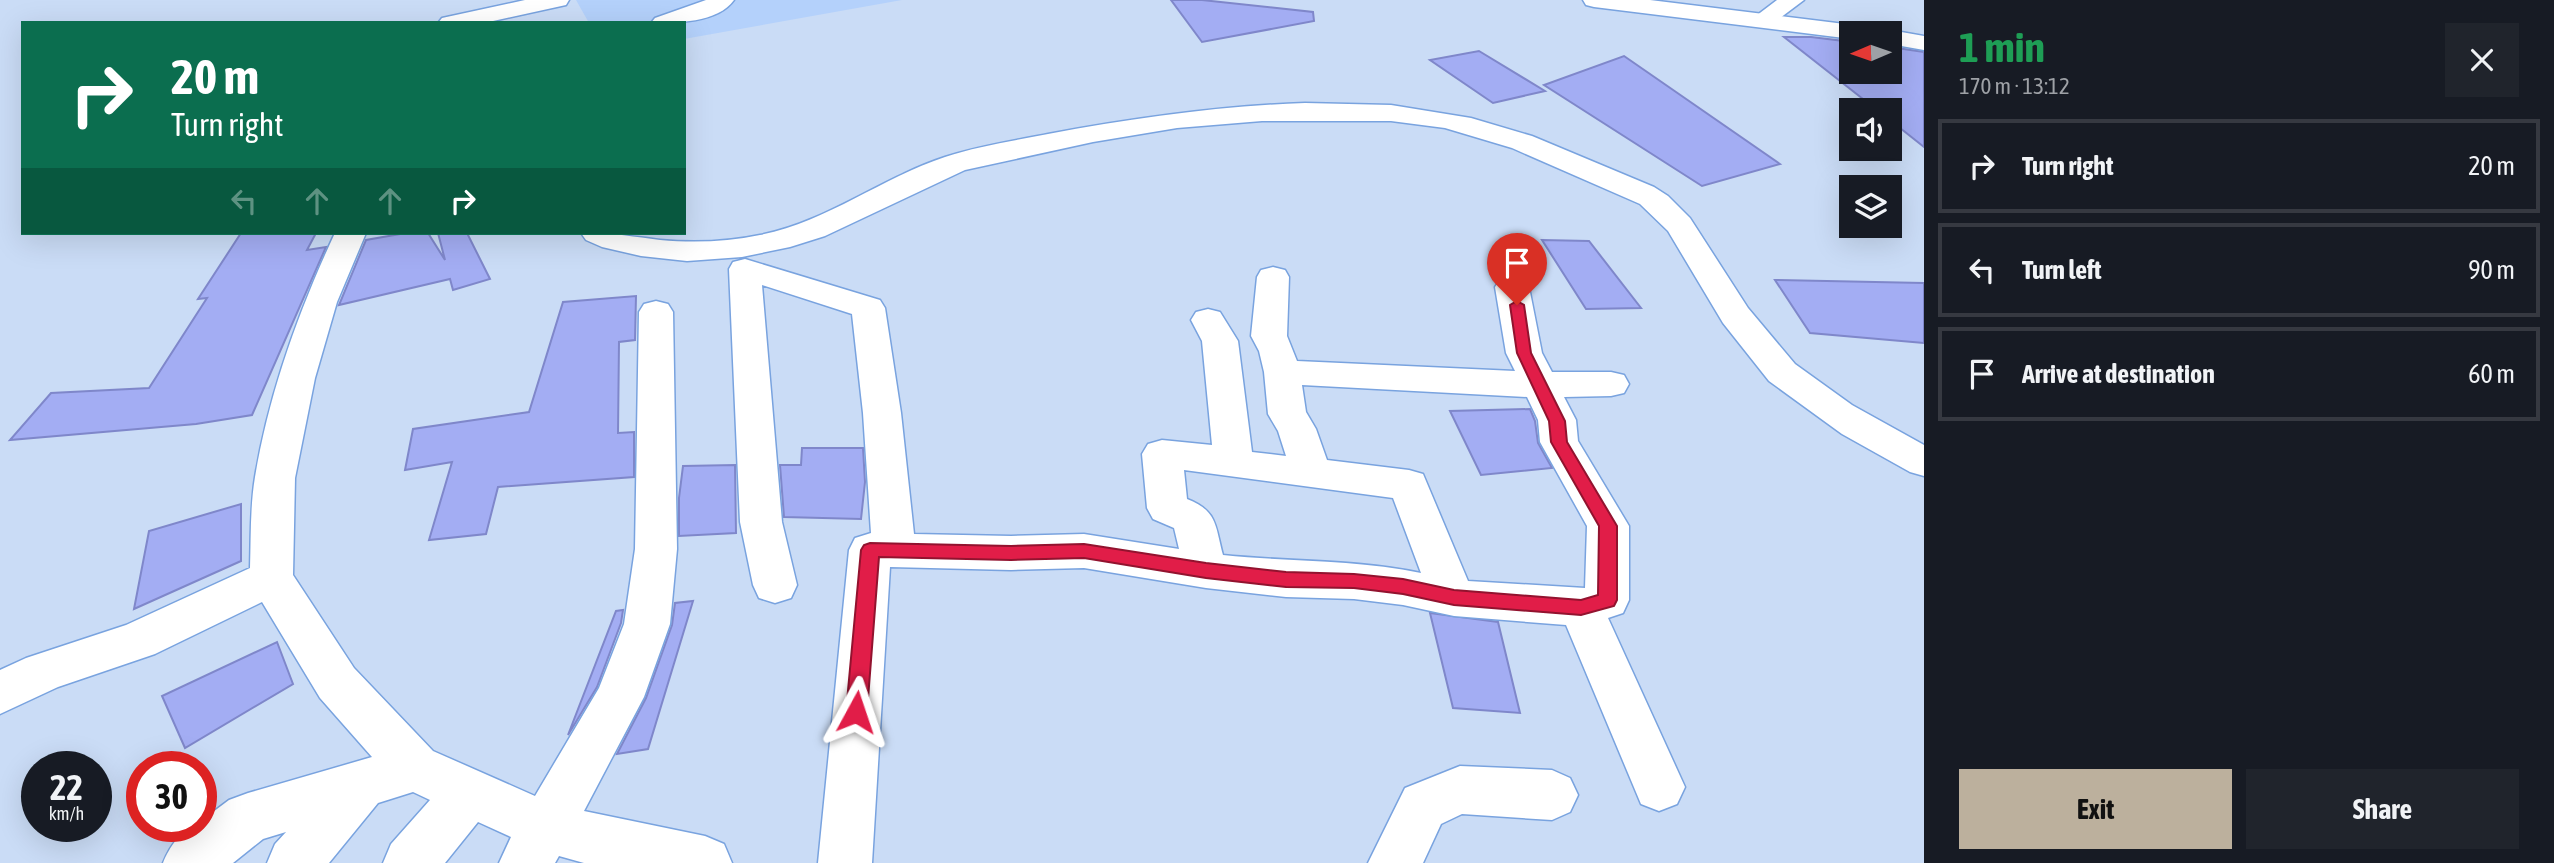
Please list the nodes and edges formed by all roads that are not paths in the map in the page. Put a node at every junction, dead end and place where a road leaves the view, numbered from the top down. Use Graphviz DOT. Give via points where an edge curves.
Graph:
graph roads {
  1 [pos="558,0"];
  2 [pos="723,0"];
  3 [pos="1594,0"];
  4 [pos="1794,0"];
  5 [pos="1765,19"];
  6 [pos="459,21"];
  7 [pos="669,21"];
  8 [pos="1839,30"];
  9 [pos="1902,39"];
  10 [pos="1924,43"];
  11 [pos="349,235"];
  12 [pos="600,235"];
  13 [pos="1273,277"];
  14 [pos="1512,287"];
  15 [pos="656,312"];
  16 [pos="1208,320"];
  17 [pos="1282,372"];
  18 [pos="1611,384"];
  19 [pos="1537,385"];
  20 [pos="1924,462"];
  21 [pos="1234,464"];
  22 [pos="1311,474"];
  23 [pos="894,550"];
  24 [pos="1206,571"];
  25 [pos="271,578"];
  26 [pos="775,585"];
  27 [pos="1454,597"];
  28 [pos="1581,608"];
  29 [pos="0,693"];
  30 [pos="415,768"];
  31 [pos="361,785"];
  32 [pos="1659,787"];
  33 [pos="469,793"];
  34 [pos="1552,795"];
  35 [pos="536,845"];
  36 [pos="610,854"];
  37 [pos="190,863"];
  38 [pos="294,863"];
  39 [pos="410,863"];
  40 [pos="705,863"];
  41 [pos="845,863"];
  42 [pos="1395,863"];
  1 -- 6 [label="street"];
  2 -- 7 [label="street"];
  3 -- 5 [label="street"];
  4 -- 5 [label="street"];
  5 -- 8 [label="street"];
  9 -- 10 [label="street"];
  11 -- 25 [label="street" via="320,302 275,478"];
  12 -- 20 [label="street" via="650,249 703,253 756,246 815,229 946,166 1136,125 1219,114 1393,113 1445,119 1498,133 1656,201 1683,228 1728,305 1790,379 1833,410"];
  13 -- 17 [label="street" via="1269,336"];
  14 -- 19 [label="street" via="1524,353"];
  15 -- 35 [label="street" via="656,549 647,624 620,697"];
  16 -- 21 [label="street" via="1220,341"];
  17 -- 19 [label="street"];
  17 -- 22 [label="street" via="1287,414 1297,429"];
  18 -- 19 [label="street"];
  19 -- 28 [label="street" via="1557,421 1559,442 1608,526 1607,600"];
  21 -- 22 [label="street"];
  21 -- 24 [label="street" via="1162,454 1168,508 1192,518"];
  22 -- 27 [label="street" via="1409,485"];
  23 -- 24 [label="street" via="1084,551"];
  23 -- 26 [label="street" via="868,307 745,269 761,522"];
  23 -- 41 [label="street" via="870,550"];
  24 -- 27 [label="street" via="1354,581"];
  25 -- 29 [label="street" via="139,640 43,672"];
  25 -- 30 [label="street" via="337,683"];
  27 -- 28 [label="street"];
  28 -- 32 [label="street"];
  30 -- 31 [label="street"];
  30 -- 33 [label="street"];
  31 -- 37 [label="street" via="248,818"];
  31 -- 38 [label="street"];
  33 -- 35 [label="street"];
  33 -- 39 [label="street"];
  34 -- 42 [label="street" via="1460,790 1435,800 1423,806"];
  35 -- 36 [label="street"];
  36 -- 40 [label="street"];
}
